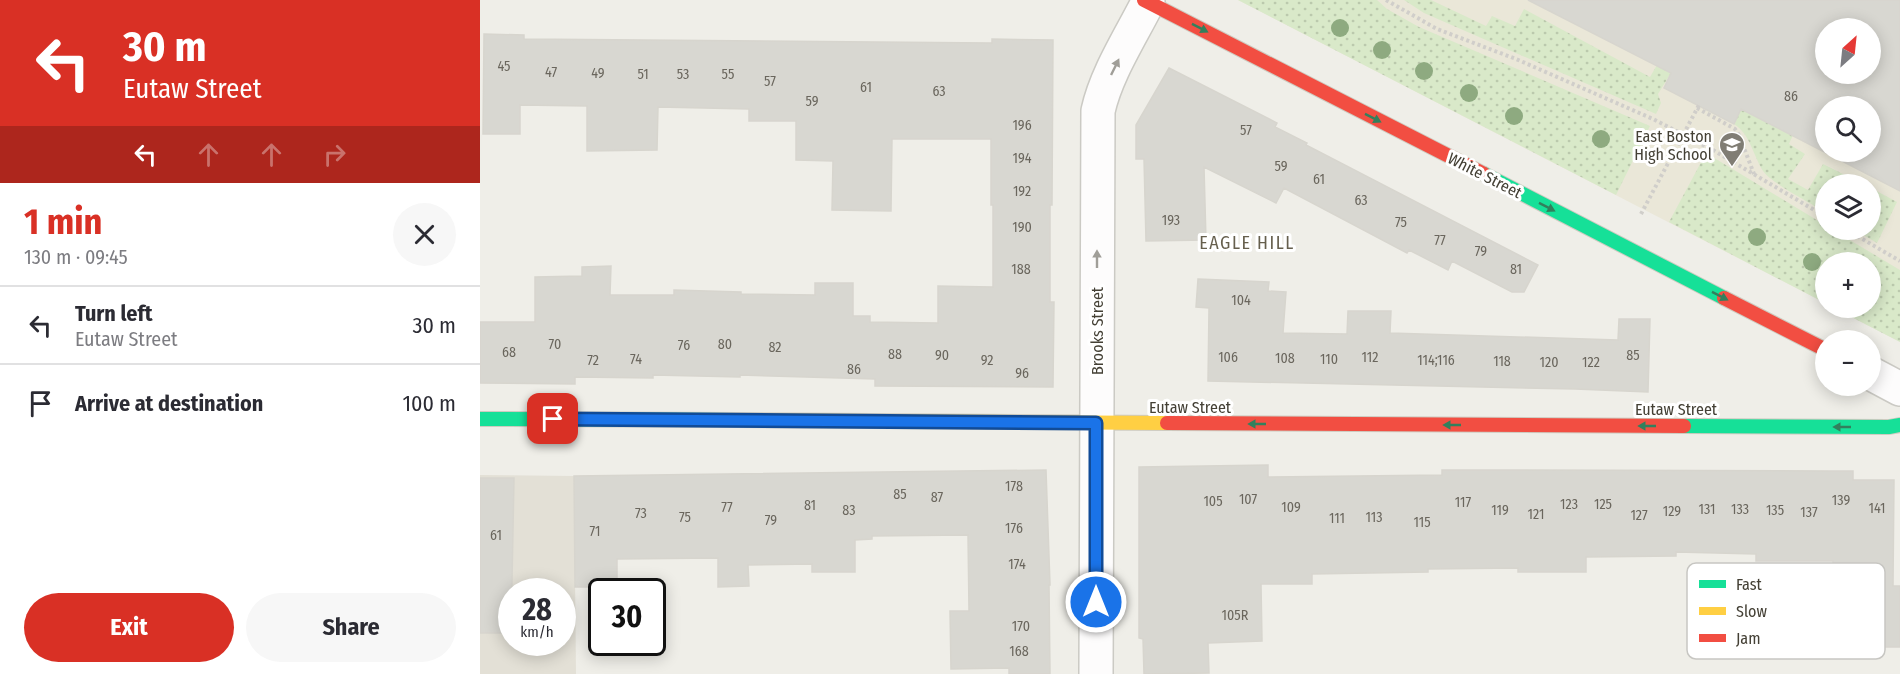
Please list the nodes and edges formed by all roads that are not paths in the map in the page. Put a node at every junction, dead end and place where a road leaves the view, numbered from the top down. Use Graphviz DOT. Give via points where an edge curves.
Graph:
graph roads {
  1 [pos="1145,0"];
  2 [pos="1815,344"];
  3 [pos="1881,378"];
  4 [pos="1900,388"];
  5 [pos="480,419"];
  6 [pos="1096,423"];
  7 [pos="1900,425"];
  8 [pos="1096,674"];
  1 -- 2 [label="street, White Street, one-way"];
  6 -- 1 [label="street, Brooks Street, one-way" via="1098,111"];
  3 -- 4 [label="street"];
  5 -- 6 [label="street, Eutaw Street"];
  7 -- 6 [label="street, Eutaw Street, one-way"];
  6 -- 8 [label="street, Brooks Street"];
}
